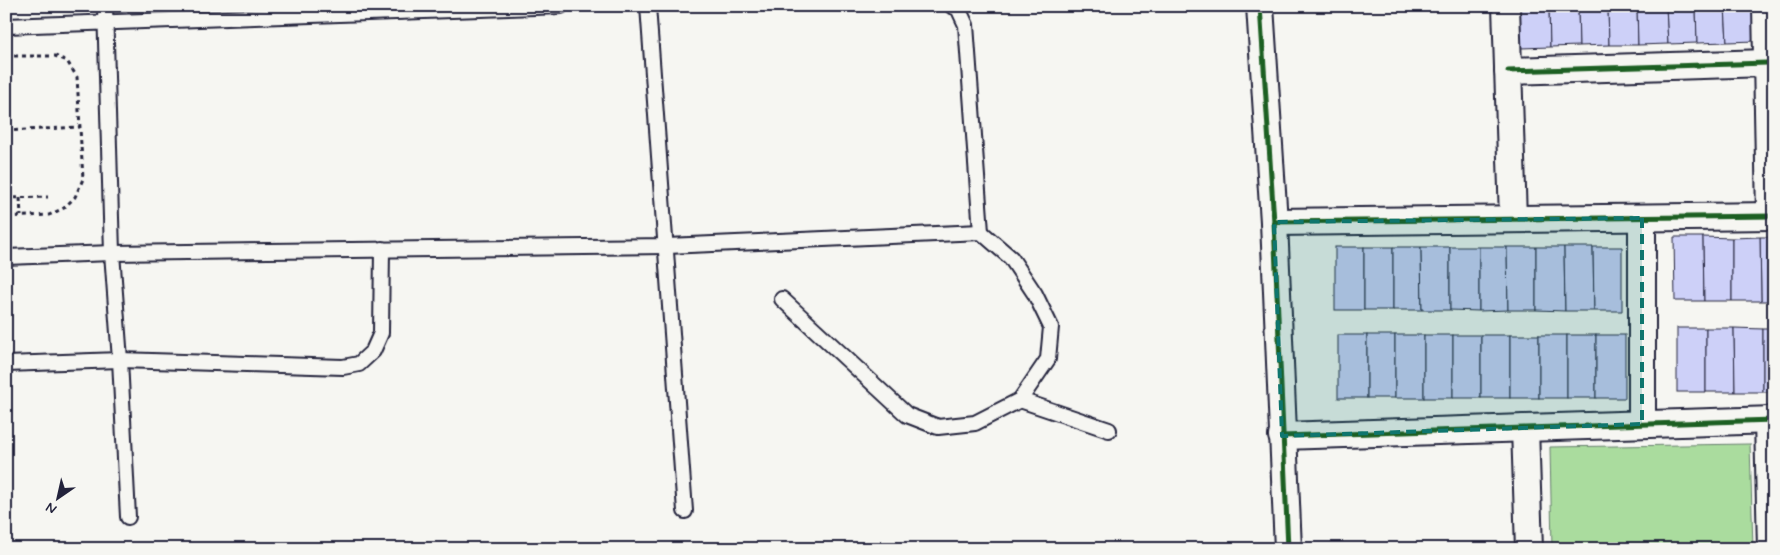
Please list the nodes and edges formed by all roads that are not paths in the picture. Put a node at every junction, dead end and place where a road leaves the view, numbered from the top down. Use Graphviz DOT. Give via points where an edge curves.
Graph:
graph roads {
  1 [pos="105,6"];
  2 [pos="560,6"];
  3 [pos="648,6"];
  4 [pos="952,6"];
  5 [pos="1260,6"];
  6 [pos="1506,6"];
  7 [pos="1766,6"];
  8 [pos="106,23"];
  9 [pos="6,26"];
  10 [pos="1767,63"];
  11 [pos="1508,71"];
  12 [pos="1772,216"];
  13 [pos="1642,218"];
  14 [pos="1513,219"];
  15 [pos="1274,222"];
  16 [pos="981,232"];
  17 [pos="666,246"];
  18 [pos="382,249"];
  19 [pos="112,253"];
  20 [pos="6,257"];
  21 [pos="782,299"];
  22 [pos="120,360"];
  23 [pos="6,364"];
  24 [pos="1020,400"];
  25 [pos="1771,420"];
  26 [pos="1642,424"];
  27 [pos="1525,428"];
  28 [pos="1108,430"];
  29 [pos="1282,436"];
  30 [pos="684,511"];
  31 [pos="128,517"];
  32 [pos="1288,549"];
  33 [pos="1529,549"];
  34 [pos="1771,549"];
  1 -- 8 [label="lane"];
  2 -- 8 [label="lane"];
  3 -- 17 [label="lane"];
  4 -- 16 [label="lane" via="958,8 966,25"];
  5 -- 15 [label="street"];
  6 -- 11 [label="street"];
  7 -- 10 [label="street"];
  8 -- 9 [label="lane"];
  8 -- 19 [label="lane"];
  10 -- 11 [label="street"];
  10 -- 12 [label="street"];
  11 -- 14 [label="street"];
  12 -- 13 [label="street"];
  13 -- 14 [label="street"];
  13 -- 26 [label="street"];
  14 -- 15 [label="street"];
  15 -- 29 [label="street"];
  16 -- 17 [label="lane"];
  16 -- 24 [label="lane" via="1011,258 1035,294 1051,327 1048,358"];
  17 -- 18 [label="lane"];
  17 -- 30 [label="lane"];
  18 -- 19 [label="lane"];
  18 -- 22 [label="lane" via="381,333 372,351 359,364 343,367"];
  19 -- 20 [label="lane"];
  19 -- 22 [label="lane"];
  21 -- 24 [label="lane" via="907,415 938,427 975,423"];
  22 -- 23 [label="lane"];
  22 -- 31 [label="lane"];
  24 -- 28 [label="lane"];
  25 -- 26 [label="street"];
  25 -- 34 [label="street"];
  26 -- 27 [label="street"];
  27 -- 29 [label="street"];
  27 -- 33 [label="street"];
  29 -- 32 [label="street"];
}
